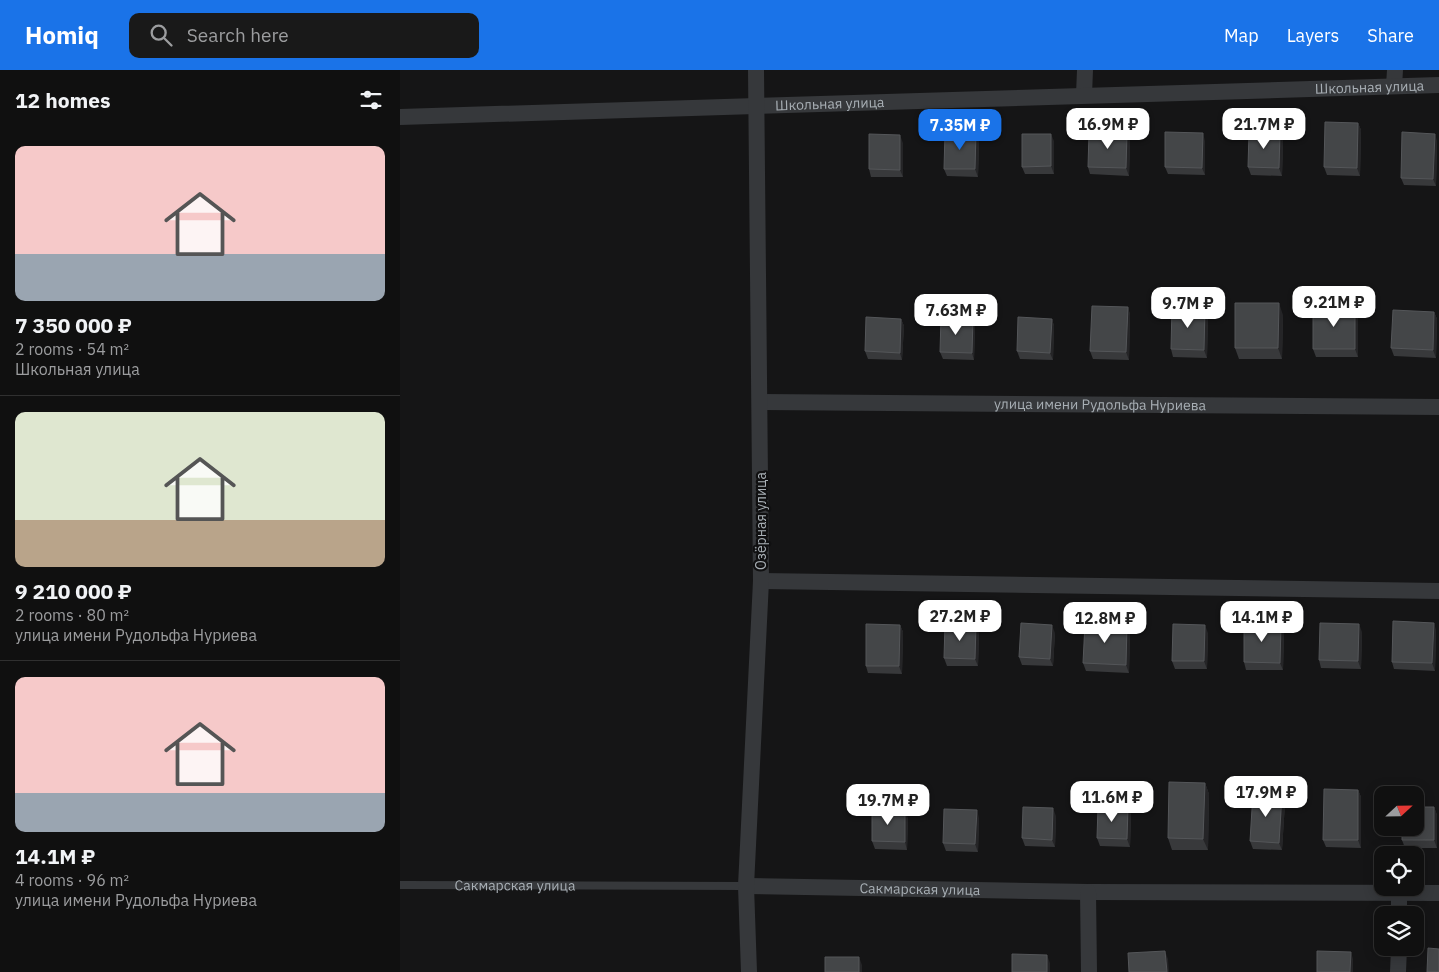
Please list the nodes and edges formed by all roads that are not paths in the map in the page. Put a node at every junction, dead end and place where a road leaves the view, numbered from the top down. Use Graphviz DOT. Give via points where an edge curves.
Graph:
graph roads {
  1 [pos="756,70"];
  2 [pos="1085,70"];
  3 [pos="1394,78"];
  4 [pos="1439,85"];
  5 [pos="1084,96"];
  6 [pos="757,106"];
  7 [pos="400,117"];
  8 [pos="760,402"];
  9 [pos="1439,407"];
  10 [pos="761,581"];
  11 [pos="1439,591"];
  12 [pos="400,886"];
  13 [pos="746,886"];
  14 [pos="1088,892"];
  15 [pos="1374,893"];
  16 [pos="1424,893"];
  17 [pos="1439,893"];
  18 [pos="1399,956"];
  19 [pos="748,972"];
  20 [pos="1089,972"];
  21 [pos="1398,972"];
  1 -- 6 [label="street, Озёрная улица"];
  2 -- 5 [label="street"];
  3 -- 4 [label="street, Школьная улица"];
  3 -- 5 [label="street, Школьная улица"];
  5 -- 6 [label="street, Школьная улица"];
  6 -- 7 [label="street, Школьная улица"];
  6 -- 8 [label="street, Озёрная улица"];
  8 -- 9 [label="street, улица имени Рудольфа Нуриева"];
  8 -- 10 [label="street, Озёрная улица"];
  10 -- 11 [label="street"];
  10 -- 13 [label="street, Озёрная улица"];
  12 -- 13 [label="lane, Сакмарская улица"];
  13 -- 14 [label="street, Сакмарская улица"];
  13 -- 19 [label="street, Озёрная улица"];
  14 -- 15 [label="street, Сакмарская улица"];
  14 -- 20 [label="street"];
  16 -- 17 [label="street, Сакмарская улица"];
  18 -- 21 [label="street"];
}
